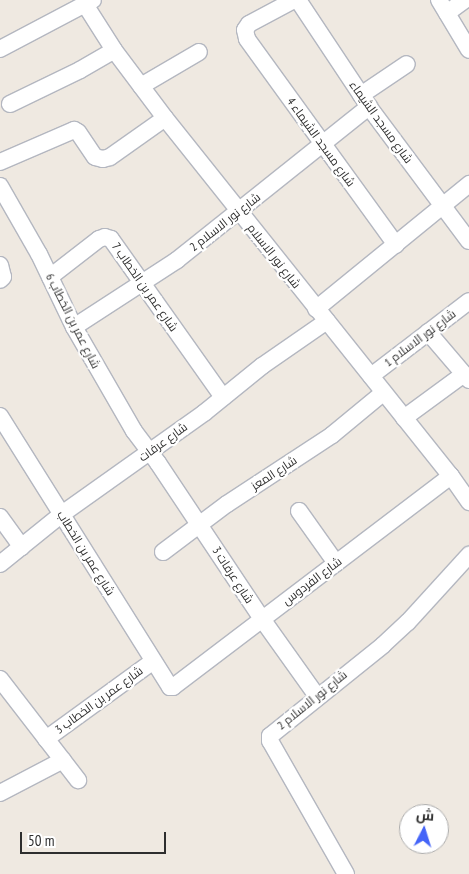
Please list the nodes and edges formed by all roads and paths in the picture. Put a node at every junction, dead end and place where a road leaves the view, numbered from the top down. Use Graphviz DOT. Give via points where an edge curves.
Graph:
graph roads {
  1 [pos="465,0"];
  2 [pos="299,1"];
  3 [pos="90,3"];
  4 [pos="443,6"];
  5 [pos="0,49"];
  6 [pos="114,50"];
  7 [pos="469,50"];
  8 [pos="200,52"];
  9 [pos="408,64"];
  10 [pos="141,86"];
  11 [pos="365,101"];
  12 [pos="10,104"];
  13 [pos="165,118"];
  14 [pos="322,143"];
  15 [pos="2,160"];
  16 [pos="469,184"];
  17 [pos="0,186"];
  18 [pos="443,206"];
  19 [pos="239,211"];
  20 [pos="469,241"];
  21 [pos="396,245"];
  22 [pos="0,265"];
  23 [pos="50,277"];
  24 [pos="0,280"];
  25 [pos="143,283"];
  26 [pos="469,301"];
  27 [pos="322,315"];
  28 [pos="74,327"];
  29 [pos="428,332"];
  30 [pos="371,376"];
  31 [pos="467,378"];
  32 [pos="384,392"];
  33 [pos="223,397"];
  34 [pos="0,416"];
  35 [pos="404,418"];
  36 [pos="150,452"];
  37 [pos="451,476"];
  38 [pos="467,496"];
  39 [pos="299,511"];
  40 [pos="62,514"];
  41 [pos="0,517"];
  42 [pos="201,525"];
  43 [pos="22,547"];
  44 [pos="163,552"];
  45 [pos="469,555"];
  46 [pos="336,563"];
  47 [pos="0,564"];
  48 [pos="262,619"];
  49 [pos="152,662"];
  50 [pos="0,679"];
  51 [pos="173,687"];
  52 [pos="317,696"];
  53 [pos="5,697"];
  54 [pos="46,739"];
  55 [pos="63,760"];
  56 [pos="78,780"];
  57 [pos="0,793"];
  58 [pos="346,874"];
  1 -- 4 [label="street"];
  2 -- 11 [label="street, شارع مسجد الشيماء"];
  2 -- 14 [label="street, شارع مسجد الشيماء 4" via="249,24 245,30 246,39"];
  3 -- 5 [label="street"];
  3 -- 6 [label="street, شارع نور الاسلام"];
  4 -- 7 [label="street"];
  6 -- 10 [label="street, شارع نور الاسلام"];
  6 -- 12 [label="street"];
  8 -- 10 [label="street"];
  9 -- 11 [label="street, شارع نور الاسلام 2"];
  10 -- 13 [label="street, شارع نور الاسلام"];
  11 -- 14 [label="street, شارع نور الاسلام 2"];
  11 -- 18 [label="street, شارع مسجد الشيماء"];
  13 -- 15 [label="street" via="103,159 95,156 74,130"];
  13 -- 19 [label="street, شارع نور الاسلام"];
  14 -- 19 [label="street, شارع نور الاسلام 2"];
  14 -- 21 [label="street, شارع مسجد الشيماء 4"];
  16 -- 18 [label="street, شارع عرفات"];
  17 -- 23 [label="street, شارع عمر بن الخطاب 6"];
  18 -- 20 [label="street, شارع مسجد الشيماء"];
  18 -- 21 [label="street, شارع عرفات"];
  19 -- 25 [label="street, شارع نور الاسلام 2"];
  19 -- 27 [label="street, شارع نور الاسلام"];
  21 -- 27 [label="street, شارع عرفات"];
  22 -- 24 [label="street" via="4,277"];
  23 -- 25 [label="street, شارع عمر بن الخطاب 7" via="105,237 111,239"];
  23 -- 28 [label="street, شارع عمر بن الخطاب 6"];
  25 -- 28 [label="street, شارع نور الاسلام 2"];
  25 -- 33 [label="street, شارع عمر بن الخطاب 7"];
  26 -- 29 [label="street, شارع نور الاسلام 1"];
  27 -- 30 [label="street, شارع نور الاسلام"];
  27 -- 33 [label="street, شارع عرفات"];
  28 -- 36 [label="street, شارع عمر بن الخطاب 6" via="109,391"];
  29 -- 30 [label="street, شارع نور الاسلام 1"];
  29 -- 31 [label="street"];
  30 -- 32 [label="street, شارع نور الاسلام"];
  31 -- 35 [label="street"];
  32 -- 35 [label="street, شارع نور الاسلام"];
  32 -- 42 [label="street, شارع المعز" via="332,435 227,504"];
  33 -- 36 [label="street, شارع عرفات"];
  34 -- 40 [label="street, شارع عمر بن الخطاب"];
  35 -- 37 [label="street, شارع نور الاسلام"];
  36 -- 40 [label="street, شارع عرفات"];
  36 -- 42 [label="street, شارع عرفات 3"];
  37 -- 38 [label="street, شارع نور الاسلام"];
  37 -- 46 [label="street, شارع الفردوس"];
  39 -- 46 [label="street"];
  40 -- 43 [label="street, شارع عرفات"];
  40 -- 49 [label="street, شارع عمر بن الخطاب"];
  41 -- 43 [label="street"];
  42 -- 44 [label="street, شارع المعز"];
  42 -- 48 [label="street, شارع عرفات 3"];
  43 -- 47 [label="street, شارع عرفات"];
  45 -- 52 [label="street, شارع نور الاسلام 2" via="408,622"];
  46 -- 48 [label="street, شارع الفردوس"];
  48 -- 51 [label="street, شارع الفردوس"];
  48 -- 52 [label="street, شارع عرفات 3"];
  49 -- 51 [label="street, شارع عمر بن الخطاب" via="167,686"];
  49 -- 54 [label="street, شارع عمر بن الخطاب 3"];
  50 -- 53 [label="street"];
  52 -- 58 [label="street, شارع نور الاسلام 2" via="272,732 270,741"];
  53 -- 54 [label="street"];
  54 -- 55 [label="street"];
  55 -- 56 [label="street"];
  55 -- 57 [label="street"];
}
